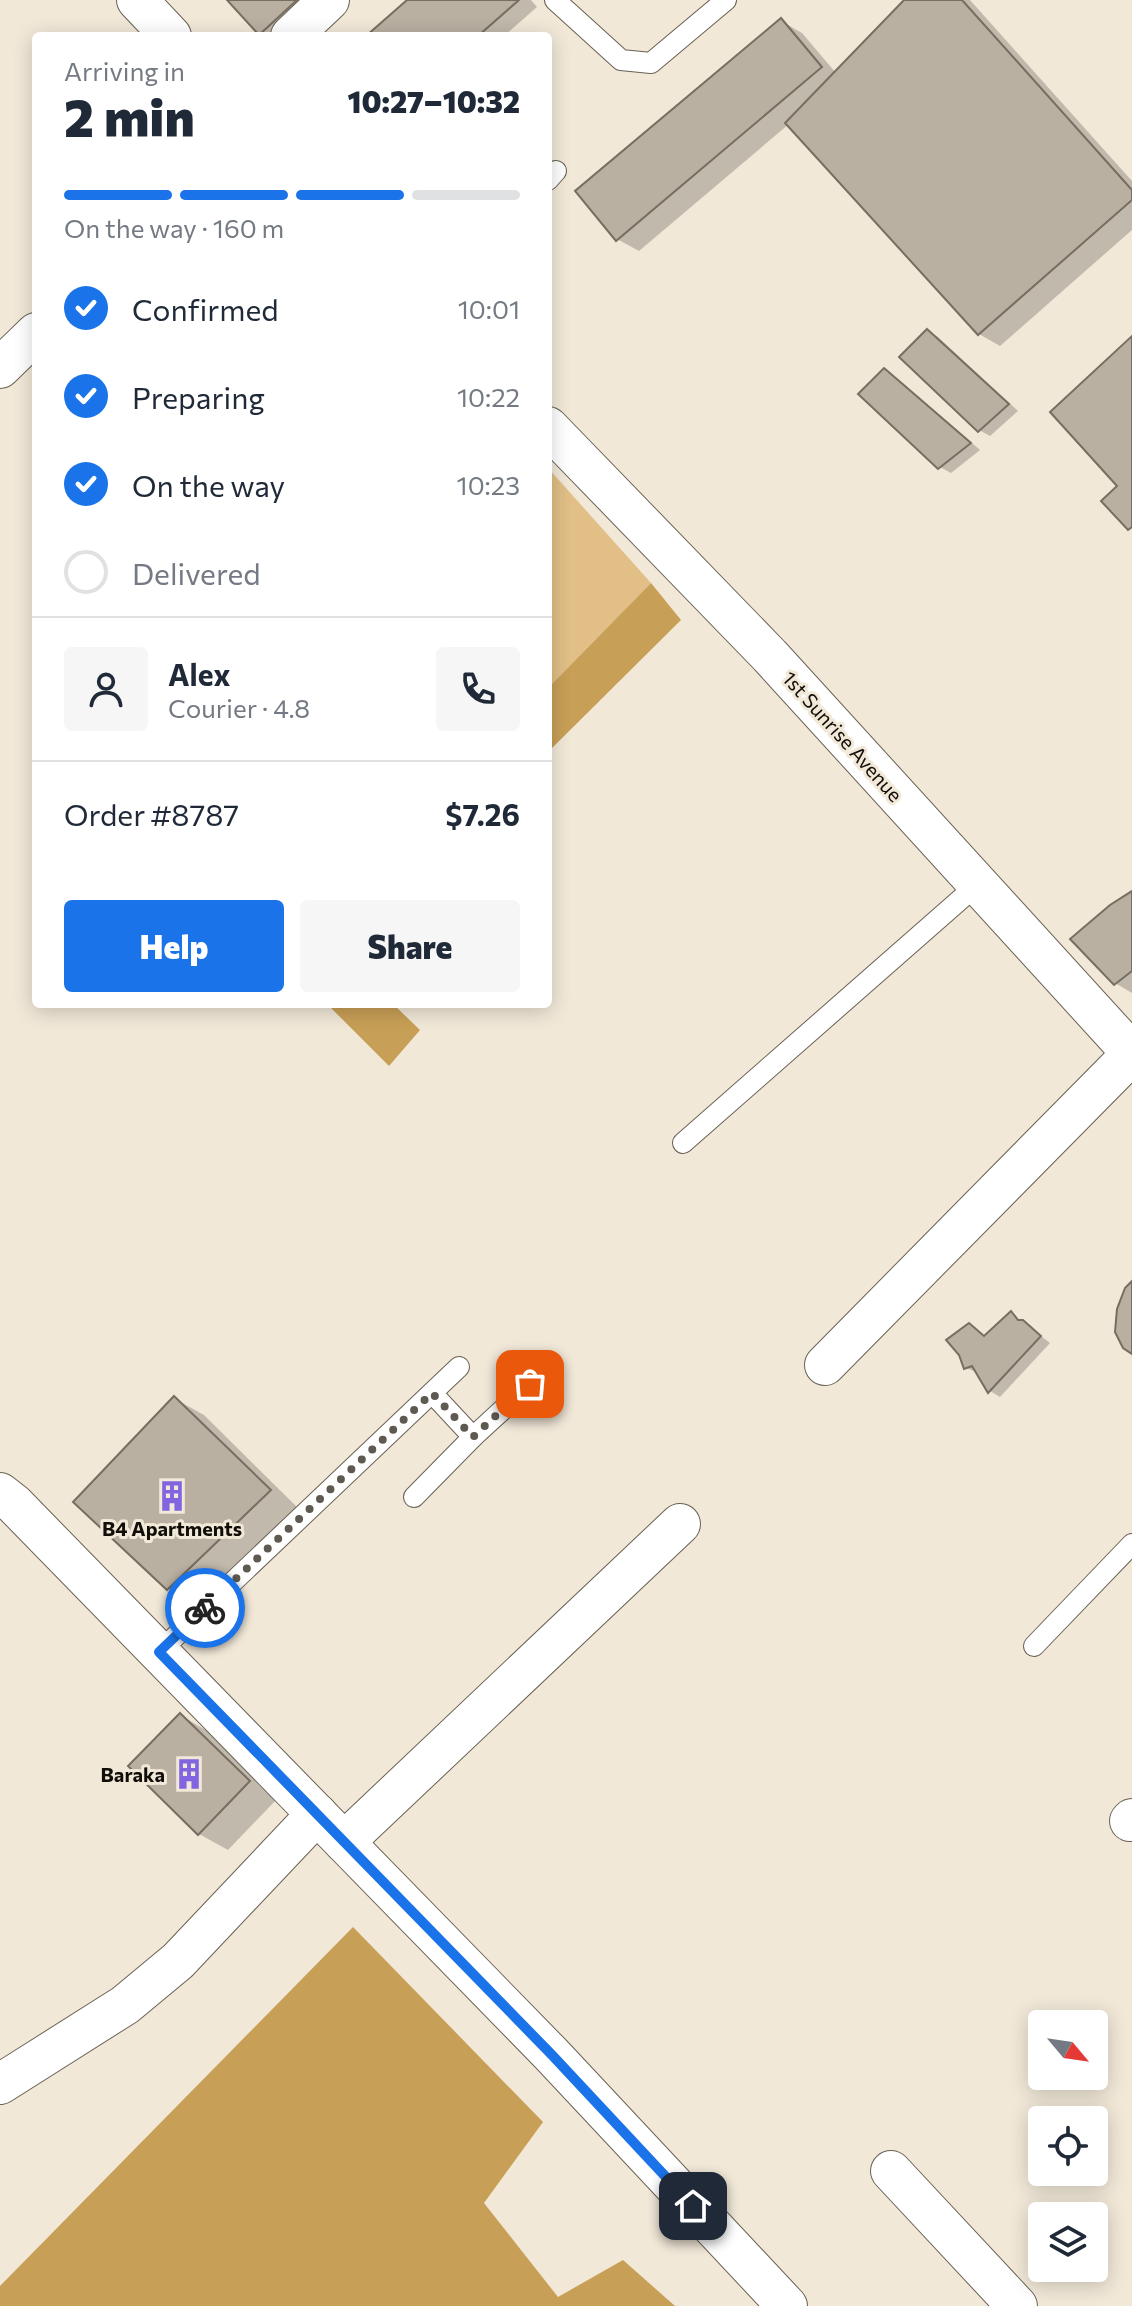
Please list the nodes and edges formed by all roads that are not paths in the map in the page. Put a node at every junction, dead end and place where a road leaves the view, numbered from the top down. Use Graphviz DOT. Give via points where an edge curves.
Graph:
graph roads {
  1 [pos="137,0"];
  2 [pos="329,0"];
  3 [pos="555,0"];
  4 [pos="726,0"];
  5 [pos="167,32"];
  6 [pos="295,32"];
  7 [pos="32,337"];
  8 [pos="0,368"];
  9 [pos="552,431"];
  10 [pos="978,884"];
  11 [pos="1132,1053"];
  12 [pos="683,1143"];
  13 [pos="825,1365"];
  14 [pos="459,1367"];
  15 [pos="549,1367"];
  16 [pos="432,1393"];
  17 [pos="473,1437"];
  18 [pos="0,1493"];
  19 [pos="414,1497"];
  20 [pos="680,1524"];
  21 [pos="1132,1544"];
  22 [pos="1034,1646"];
  23 [pos="159,1652"];
  24 [pos="317,1814"];
  25 [pos="344,1842"];
  26 [pos="0,2084"];
  27 [pos="891,2171"];
  28 [pos="787,2306"];
  29 [pos="1017,2306"];
  1 -- 5 [label="street"];
  2 -- 6 [label="street"];
  3 -- 4 [label="lane" via="621,60 651,63"];
  7 -- 8 [label="street"];
  9 -- 10 [label="street, 1st Sunrise Avenue" via="770,656"];
  10 -- 11 [label="street, 1st Sunrise Avenue"];
  10 -- 12 [label="lane"];
  11 -- 13 [label="street"];
  14 -- 16 [label="lane"];
  15 -- 17 [label="lane"];
  16 -- 17 [label="lane"];
  16 -- 23 [label="lane"];
  17 -- 19 [label="lane"];
  18 -- 23 [label="street"];
  20 -- 25 [label="street"];
  21 -- 22 [label="lane"];
  23 -- 24 [label="street"];
  24 -- 25 [label="street"];
  24 -- 26 [label="street" via="178,1961 125,2005"];
  25 -- 28 [label="street"];
  27 -- 29 [label="street"];
}
